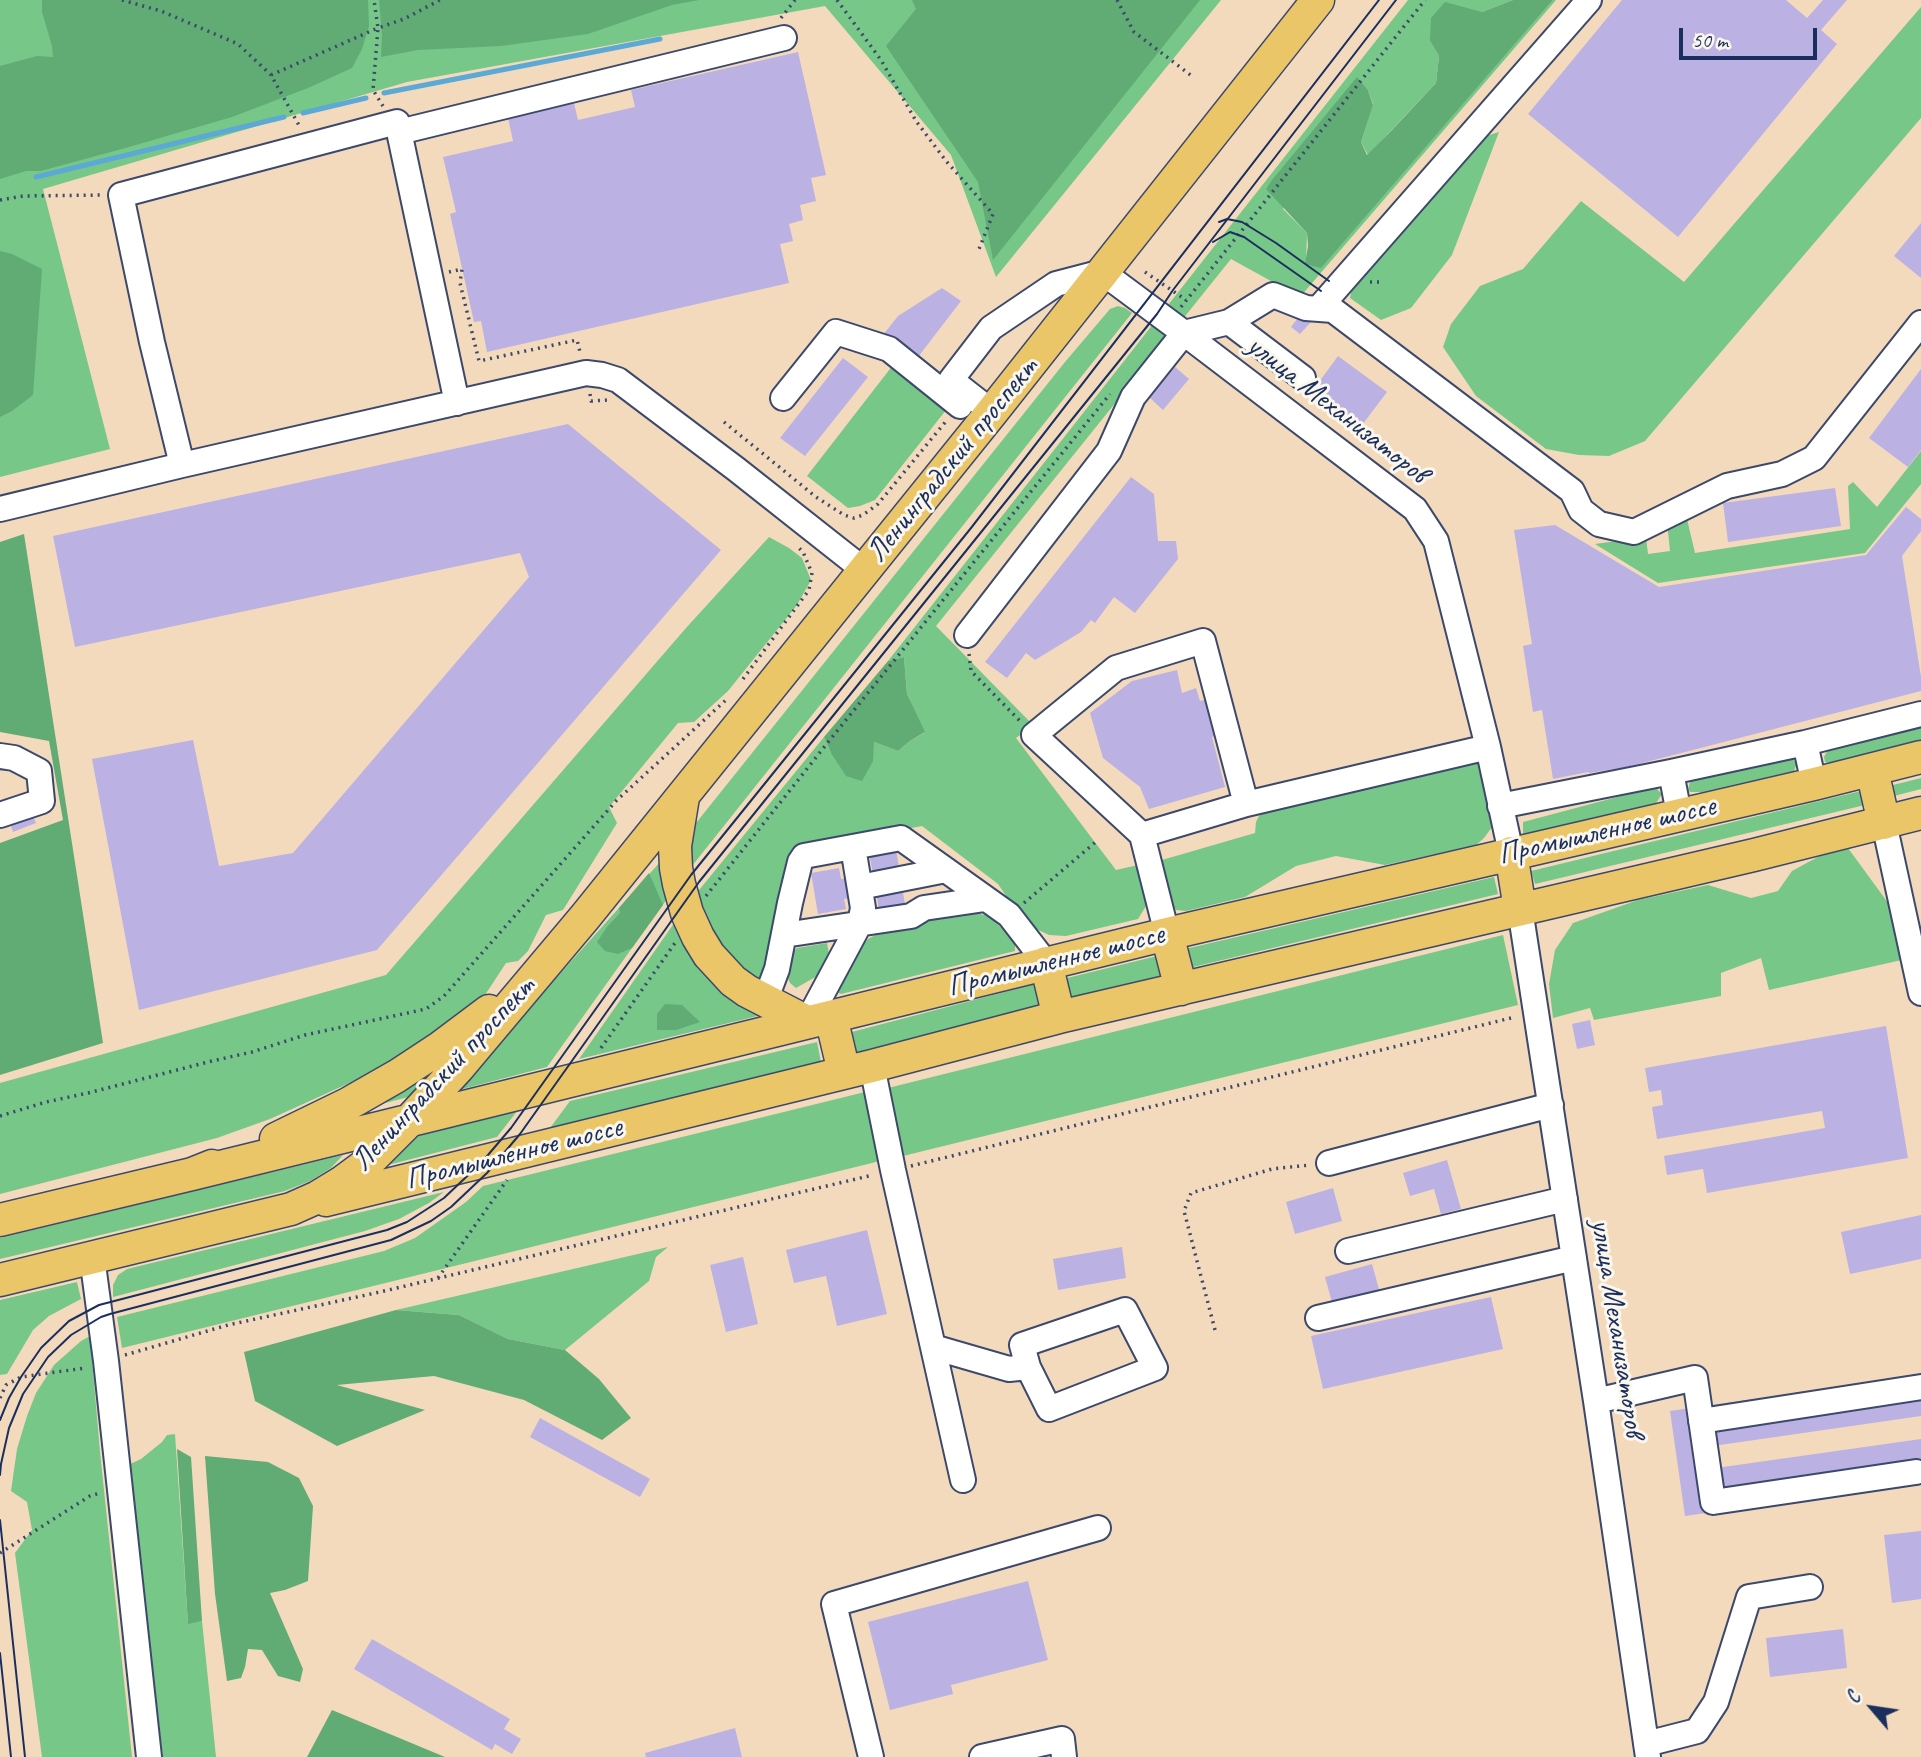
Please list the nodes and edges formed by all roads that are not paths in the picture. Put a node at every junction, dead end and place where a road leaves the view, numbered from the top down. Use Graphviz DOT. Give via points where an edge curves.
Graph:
graph roads {
  1 [pos="1318,0"];
  2 [pos="1588,0"];
  3 [pos="782,28"];
  4 [pos="394,128"];
  5 [pos="1102,272"];
  6 [pos="1319,307"];
  7 [pos="1229,322"];
  8 [pos="1921,323"];
  9 [pos="1176,327"];
  10 [pos="1303,378"];
  11 [pos="783,398"];
  12 [pos="457,403"];
  13 [pos="978,414"];
  14 [pos="181,465"];
  15 [pos="0,509"];
  16 [pos="864,570"];
  17 [pos="967,635"];
  18 [pos="1921,714"];
  19 [pos="1805,743"];
  20 [pos="1488,747"];
  21 [pos="0,756"];
  22 [pos="1921,757"];
  23 [pos="1872,770"];
  24 [pos="1671,772"];
  25 [pos="1814,784"];
  26 [pos="682,797"];
  27 [pos="1247,804"];
  28 [pos="1500,806"];
  29 [pos="1921,813"];
  30 [pos="1679,814"];
  31 [pos="0,815"];
  32 [pos="1884,823"];
  33 [pos="1142,835"];
  34 [pos="853,847"];
  35 [pos="1510,853"];
  36 [pos="946,870"];
  37 [pos="860,887"];
  38 [pos="985,899"];
  39 [pos="1520,909"];
  40 [pos="585,917"];
  41 [pos="860,923"];
  42 [pos="1167,934"];
  43 [pos="784,935"];
  44 [pos="1046,963"];
  45 [pos="1181,989"];
  46 [pos="1921,993"];
  47 [pos="765,1001"];
  48 [pos="1059,1017"];
  49 [pos="819,1020"];
  50 [pos="858,1069"];
  51 [pos="1551,1105"];
  52 [pos="409,1121"];
  53 [pos="1329,1163"];
  54 [pos="192,1174"];
  55 [pos="1565,1199"];
  56 [pos="291,1209"];
  57 [pos="0,1220"];
  58 [pos="1348,1251"];
  59 [pos="92,1257"];
  60 [pos="1574,1258"];
  61 [pos="0,1280"];
  62 [pos="1318,1318"];
  63 [pos="933,1348"];
  64 [pos="1028,1367"];
  65 [pos="1921,1387"];
  66 [pos="1596,1401"];
  67 [pos="1701,1421"];
  68 [pos="1916,1472"];
  69 [pos="963,1480"];
  70 [pos="1098,1528"];
  71 [pos="1810,1587"];
  72 [pos="1647,1750"];
  73 [pos="1045,1751"];
  74 [pos="149,1757"];
  75 [pos="871,1757"];
  76 [pos="982,1757"];
  77 [pos="1064,1757"];
  1 -- 5 [label="main road, Ленинградский проспект"];
  2 -- 6 [label="street"];
  3 -- 4 [label="street"];
  4 -- 12 [label="street"];
  4 -- 14 [label="street" via="121,195"];
  5 -- 9 [label="street, улица Механизаторов"];
  5 -- 13 [label="main road, Ленинградский проспект"];
  5 -- 13 [label="street" via="1056,284 990,328 951,380"];
  6 -- 7 [label="street" via="1306,308 1273,295"];
  6 -- 8 [label="street" via="1333,310 1572,491 1581,510 1599,524 1634,532 1727,486 1782,474 1814,458"];
  7 -- 9 [label="street"];
  7 -- 10 [label="street"];
  9 -- 17 [label="street" via="1133,397 1109,451"];
  9 -- 20 [label="street, улица Механизаторов" via="1415,509 1436,541"];
  11 -- 13 [label="street" via="836,332 889,349"];
  12 -- 14 [label="street"];
  12 -- 16 [label="street" via="586,373 618,380"];
  13 -- 16 [label="main road, Ленинградский проспект"];
  14 -- 15 [label="street"];
  16 -- 26 [label="main road, Ленинградский проспект"];
  18 -- 19 [label="street"];
  19 -- 24 [label="street"];
  19 -- 25 [label="street"];
  20 -- 27 [label="street"];
  20 -- 28 [label="street, улица Механизаторов"];
  21 -- 31 [label="street" via="38,771 41,801"];
  22 -- 23 [label="main road, Промышленное шоссе"];
  23 -- 25 [label="main road, Промышленное шоссе"];
  23 -- 32 [label="main road"];
  24 -- 28 [label="street"];
  24 -- 30 [label="street"];
  25 -- 30 [label="main road, Промышленное шоссе"];
  26 -- 40 [label="main road, Ленинградский проспект"];
  26 -- 47 [label="main road" via="675,846 679,884 690,919 720,969"];
  27 -- 33 [label="street"];
  27 -- 33 [label="street" via="1203,642 1116,668 1034,735"];
  28 -- 35 [label="street, улица Механизаторов"];
  29 -- 32 [label="main road, Промышленное шоссе"];
  30 -- 35 [label="main road, Промышленное шоссе"];
  32 -- 39 [label="main road, Промышленное шоссе"];
  32 -- 46 [label="street"];
  33 -- 42 [label="street"];
  34 -- 36 [label="street" via="901,838"];
  34 -- 37 [label="street"];
  34 -- 43 [label="street" via="804,856"];
  35 -- 39 [label="main road"];
  35 -- 42 [label="main road, Промышленное шоссе"];
  36 -- 37 [label="street"];
  36 -- 38 [label="street"];
  37 -- 41 [label="street"];
  38 -- 41 [label="street"];
  38 -- 44 [label="street" via="1009,915"];
  39 -- 45 [label="main road, Промышленное шоссе"];
  39 -- 51 [label="street, улица Механизаторов"];
  40 -- 52 [label="main road, Ленинградский проспект"];
  40 -- 54 [label="main road, Ленинградский проспект" via="486,1014 397,1076 296,1130"];
  41 -- 43 [label="street"];
  41 -- 49 [label="street" via="827,985"];
  42 -- 44 [label="main road, Промышленное шоссе"];
  42 -- 45 [label="main road"];
  43 -- 47 [label="street" via="778,969"];
  44 -- 48 [label="main road"];
  44 -- 49 [label="main road, Промышленное шоссе"];
  45 -- 48 [label="main road, Промышленное шоссе"];
  47 -- 49 [label="main road"];
  48 -- 50 [label="main road, Промышленное шоссе"];
  49 -- 50 [label="main road"];
  49 -- 52 [label="main road, Промышленное шоссе"];
  50 -- 56 [label="main road, Промышленное шоссе"];
  50 -- 63 [label="street" via="893,1170"];
  51 -- 53 [label="street"];
  51 -- 55 [label="street, улица Механизаторов"];
  52 -- 54 [label="main road, Промышленное шоссе"];
  52 -- 56 [label="main road, Ленинградский проспект" via="364,1166"];
  54 -- 57 [label="main road, Ленинградский проспект"];
  55 -- 58 [label="street"];
  55 -- 60 [label="street, улица Механизаторов"];
  56 -- 59 [label="main road, Ленинградский проспект"];
  59 -- 61 [label="main road, Ленинградский проспект"];
  59 -- 74 [label="street"];
  60 -- 62 [label="street"];
  60 -- 66 [label="street, улица Механизаторов"];
  63 -- 64 [label="street" via="1009,1369"];
  63 -- 69 [label="street"];
  64 -- 64 [label="street" via="1022,1345 1125,1310 1155,1368 1049,1409"];
  65 -- 67 [label="street"];
  66 -- 67 [label="street" via="1695,1378"];
  66 -- 72 [label="street, улица Механизаторов"];
  67 -- 68 [label="street" via="1713,1502"];
  70 -- 75 [label="street" via="834,1604"];
  71 -- 72 [label="street" via="1749,1597 1716,1702 1697,1731"];
  73 -- 76 [label="street"];
  73 -- 77 [label="street" via="1062,1740"];
}
